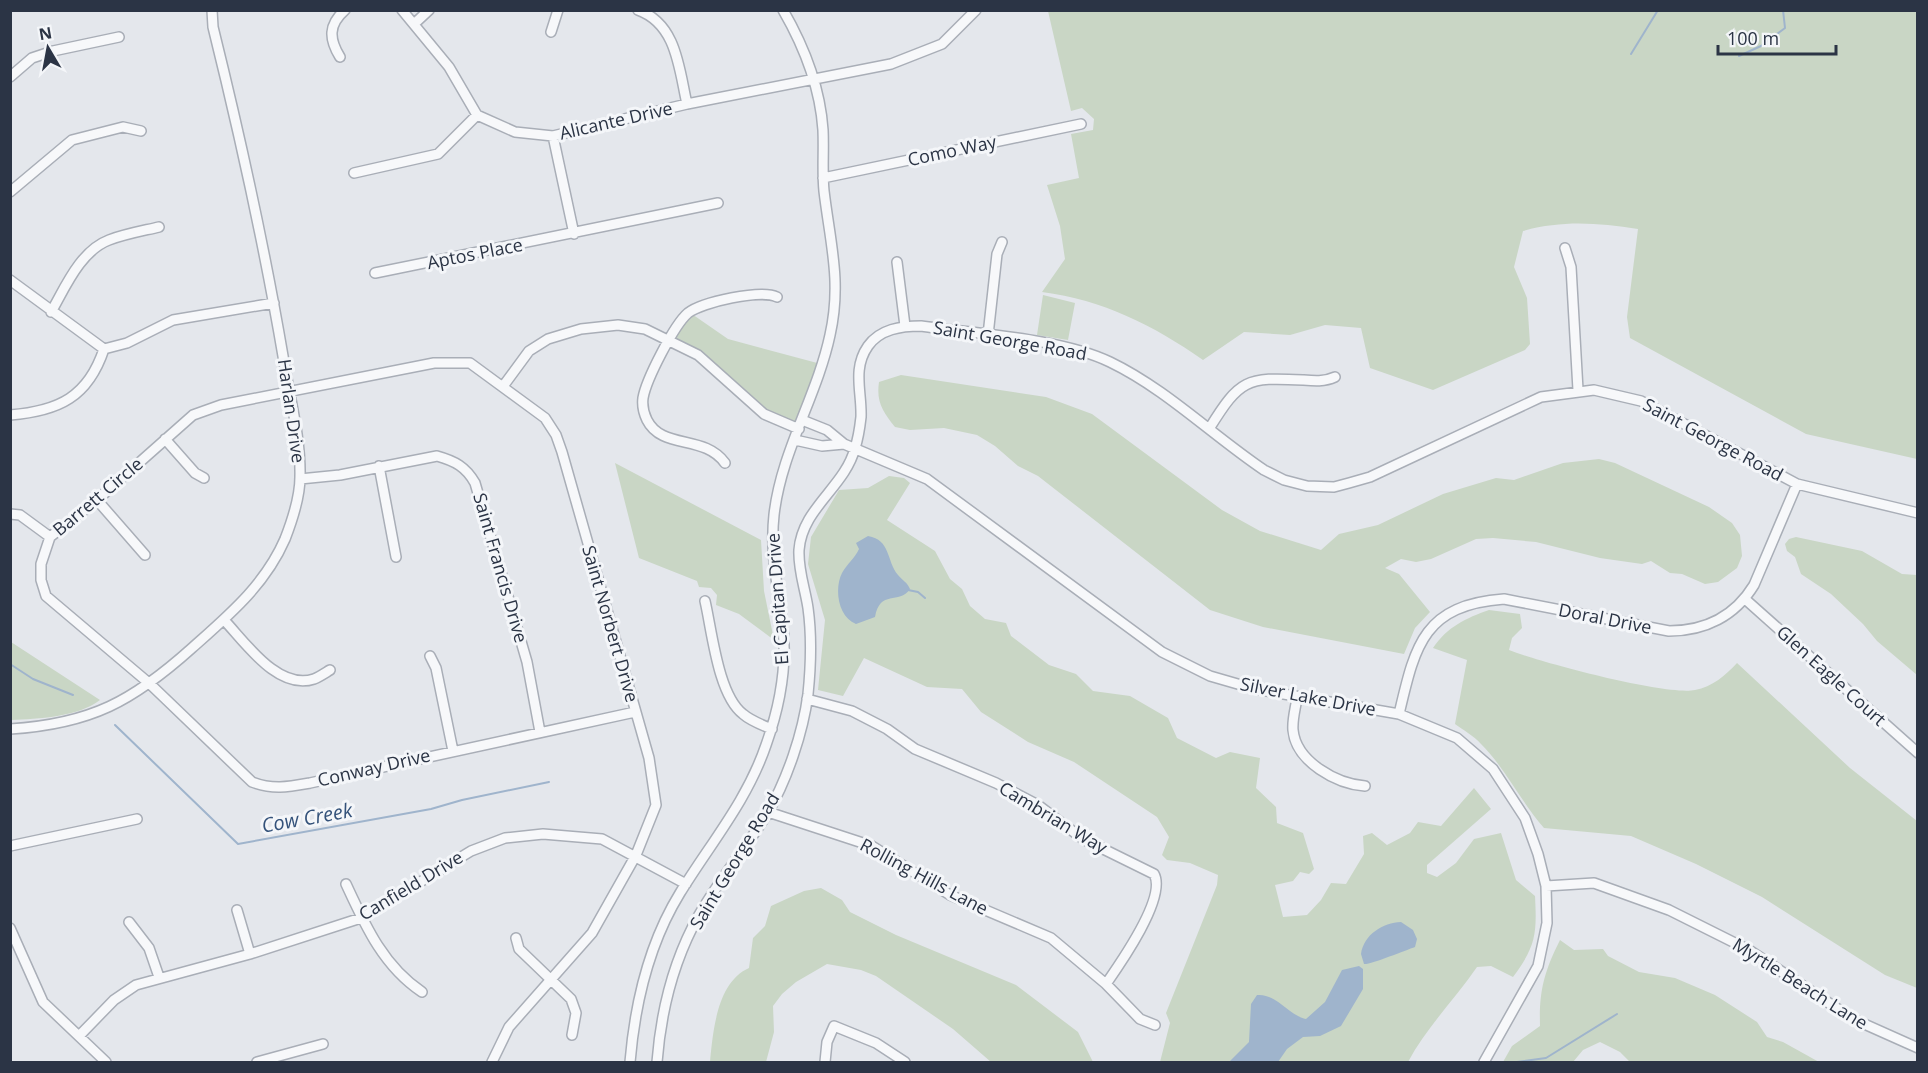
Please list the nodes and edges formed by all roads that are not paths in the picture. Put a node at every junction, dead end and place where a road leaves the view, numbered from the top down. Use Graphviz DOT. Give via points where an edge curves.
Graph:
graph roads {
  1 [pos="212,10"];
  2 [pos="345,10"];
  3 [pos="402,10"];
  4 [pos="429,10"];
  5 [pos="558,10"];
  6 [pos="638,10"];
  7 [pos="783,10"];
  8 [pos="976,10"];
  9 [pos="414,24"];
  10 [pos="551,32"];
  11 [pos="119,37"];
  12 [pos="340,57"];
  13 [pos="10,77"];
  14 [pos="814,77"];
  15 [pos="687,104"];
  16 [pos="477,115"];
  17 [pos="1082,124"];
  18 [pos="141,132"];
  19 [pos="553,136"];
  20 [pos="354,173"];
  21 [pos="823,178"];
  22 [pos="10,192"];
  23 [pos="718,203"];
  24 [pos="159,227"];
  25 [pos="574,234"];
  26 [pos="1002,243"];
  27 [pos="1565,248"];
  28 [pos="897,262"];
  29 [pos="375,273"];
  30 [pos="10,280"];
  31 [pos="777,297"];
  32 [pos="274,303"];
  33 [pos="51,312"];
  34 [pos="905,326"];
  35 [pos="988,336"];
  36 [pos="670,340"];
  37 [pos="104,349"];
  38 [pos="1335,377"];
  39 [pos="504,385"];
  40 [pos="1578,390"];
  41 [pos="289,393"];
  42 [pos="10,415"];
  43 [pos="801,425"];
  44 [pos="1209,429"];
  45 [pos="165,439"];
  46 [pos="795,440"];
  47 [pos="844,444"];
  48 [pos="855,448"];
  49 [pos="725,462"];
  50 [pos="379,466"];
  51 [pos="204,478"];
  52 [pos="300,479"];
  53 [pos="1797,484"];
  54 [pos="96,500"];
  55 [pos="1917,513"];
  56 [pos="10,514"];
  57 [pos="50,537"];
  58 [pos="145,555"];
  59 [pos="396,557"];
  60 [pos="1745,599"];
  61 [pos="705,601"];
  62 [pos="224,620"];
  63 [pos="430,656"];
  64 [pos="330,670"];
  65 [pos="150,684"];
  66 [pos="1297,697"];
  67 [pos="807,699"];
  68 [pos="635,712"];
  69 [pos="1399,714"];
  70 [pos="10,729"];
  71 [pos="772,729"];
  72 [pos="540,732"];
  73 [pos="453,751"];
  74 [pos="1917,753"];
  75 [pos="1365,786"];
  76 [pos="656,805"];
  77 [pos="666,805"];
  78 [pos="768,812"];
  79 [pos="137,819"];
  80 [pos="10,846"];
  81 [pos="636,855"];
  82 [pos="346,884"];
  83 [pos="686,884"];
  84 [pos="1546,886"];
  85 [pos="237,910"];
  86 [pos="361,918"];
  87 [pos="129,922"];
  88 [pos="10,928"];
  89 [pos="516,938"];
  90 [pos="13,941"];
  91 [pos="250,954"];
  92 [pos="159,977"];
  93 [pos="550,979"];
  94 [pos="1106,984"];
  95 [pos="422,992"];
  96 [pos="1155,1025"];
  97 [pos="572,1035"];
  98 [pos="79,1036"];
  99 [pos="323,1044"];
  100 [pos="1917,1048"];
  101 [pos="106,1062"];
  102 [pos="257,1062"];
  103 [pos="492,1062"];
  104 [pos="630,1062"];
  105 [pos="657,1062"];
  106 [pos="825,1062"];
  107 [pos="905,1062"];
  108 [pos="1484,1062"];
  1 -- 32 [label="street, Harlan Drive"];
  2 -- 12 [label="street" via="332,25 331,36"];
  3 -- 9 [label="street"];
  4 -- 9 [label="street"];
  5 -- 10 [label="street"];
  6 -- 15 [label="street" via="653,16 672,39"];
  7 -- 14 [label="street, El Capitan Drive"];
  8 -- 14 [label="street, Alicante Drive" via="942,44 891,64"];
  9 -- 16 [label="street" via="449,67"];
  11 -- 13 [label="street" via="32,58"];
  14 -- 15 [label="street, Alicante Drive"];
  14 -- 21 [label="street, El Capitan Drive" via="823,126"];
  15 -- 19 [label="street, Alicante Drive"];
  16 -- 19 [label="street, Alicante Drive" via="515,132"];
  16 -- 20 [label="street" via="438,154"];
  17 -- 21 [label="street, Como Way"];
  18 -- 22 [label="street" via="123,128 72,140"];
  19 -- 25 [label="street"];
  21 -- 43 [label="street, El Capitan Drive" via="836,267 835,309"];
  23 -- 25 [label="street, Aptos Place"];
  24 -- 33 [label="street" via="97,246"];
  25 -- 29 [label="street, Aptos Place"];
  26 -- 35 [label="street" via="997,254"];
  27 -- 40 [label="street" via="1571,267"];
  28 -- 34 [label="street"];
  30 -- 33 [label="street"];
  31 -- 36 [label="street" via="763,293 705,305 689,312"];
  32 -- 37 [label="street" via="173,320 127,343"];
  32 -- 41 [label="street, Harlan Drive"];
  33 -- 37 [label="street"];
  34 -- 35 [label="street, Saint George Road"];
  34 -- 48 [label="street, Saint George Road" via="874,339 862,358 858,377 861,419"];
  35 -- 44 [label="street, Saint George Road" via="1058,346 1109,362 1144,381"];
  36 -- 39 [label="street" via="645,329 618,325 581,329 548,339 529,351"];
  36 -- 43 [label="street" via="698,355 764,414"];
  36 -- 49 [label="street" via="646,388 644,411 648,423 664,437 710,447"];
  37 -- 42 [label="street" via="96,372 79,392 50,409"];
  38 -- 44 [label="street" via="1318,381 1253,380 1237,391"];
  39 -- 41 [label="street, Saint Norbert Drive" via="470,363 434,363"];
  39 -- 68 [label="street, Saint Norbert Drive" via="545,418 556,435"];
  40 -- 44 [label="street, Saint George Road" via="1541,397 1370,477 1334,487 1307,486 1272,475"];
  40 -- 53 [label="street, Saint George Road" via="1612,392 1641,401"];
  41 -- 45 [label="street, Barrett Circle" via="206,409"];
  41 -- 52 [label="street, Harlan Drive"];
  43 -- 46 [label="street, El Capitan Drive"];
  43 -- 47 [label="street" via="827,430"];
  45 -- 51 [label="street"];
  45 -- 54 [label="street, Barrett Circle"];
  46 -- 47 [label="street" via="822,446"];
  46 -- 71 [label="street, El Capitan Drive" via="777,495 772,529 784,647"];
  47 -- 48 [label="street, Silver Lake Drive"];
  48 -- 66 [label="street, Silver Lake Drive" via="927,480 1162,652 1210,676"];
  48 -- 67 [label="street, Saint George Road" via="839,480 803,528 801,538 799,566 811,639"];
  50 -- 52 [label="street, Saint Francis Drive"];
  50 -- 59 [label="street"];
  50 -- 72 [label="street, Saint Francis Drive" via="437,456 459,464 469,473 527,662"];
  52 -- 62 [label="street, Harlan Drive" via="285,537 271,567 252,594"];
  53 -- 55 [label="street, Saint George Road"];
  53 -- 60 [label="street, Doral Drive"];
  54 -- 57 [label="street, Barrett Circle"];
  54 -- 58 [label="street"];
  56 -- 57 [label="street" via="20,515"];
  57 -- 65 [label="street, Barrett Circle" via="41,564 46,596"];
  60 -- 69 [label="street, Doral Drive" via="1712,624 1684,631 1655,630 1504,599 1463,606 1446,615 1422,639 1413,656"];
  60 -- 74 [label="street, Glen Eagle Court"];
  61 -- 71 [label="street" via="732,703 742,714"];
  62 -- 64 [label="street" via="272,669 285,677 314,679"];
  62 -- 65 [label="street, Harlan Drive"];
  63 -- 73 [label="street" via="436,668"];
  65 -- 70 [label="street, Harlan Drive" via="110,708 68,723"];
  65 -- 73 [label="street, Conway Drive" via="252,782 267,788 301,785"];
  66 -- 69 [label="street, Silver Lake Drive"];
  66 -- 75 [label="street" via="1293,729 1303,754 1316,766 1351,785"];
  67 -- 78 [label="street, Saint George Road" via="789,764"];
  67 -- 94 [label="street, Cambrian Way" via="852,711 915,749 996,783 1038,805 1083,839 1154,874 1156,889 1141,928"];
  68 -- 72 [label="street, Conway Drive"];
  68 -- 76 [label="street, Saint Norbert Drive" via="649,758"];
  69 -- 84 [label="street, Silver Lake Drive" via="1457,738 1493,769 1525,818"];
  71 -- 83 [label="street, El Capitan Drive" via="736,810"];
  72 -- 73 [label="street, Conway Drive"];
  76 -- 77 [label="street"];
  76 -- 81 [label="street"];
  78 -- 94 [label="street, Rolling Hills Lane" via="872,846 950,895 1051,938"];
  78 -- 105 [label="street, Saint George Road" via="698,917 676,966 665,1003"];
  79 -- 80 [label="street"];
  81 -- 83 [label="street, Canfield Drive"];
  81 -- 86 [label="street, Canfield Drive" via="602,839 543,834 505,838 471,851"];
  81 -- 93 [label="street" via="592,933"];
  82 -- 86 [label="street"];
  83 -- 104 [label="street, El Capitan Drive" via="653,949 641,988"];
  84 -- 100 [label="street, Myrtle Beach Lane" via="1594,883 1669,910 1749,950 1853,1019"];
  84 -- 108 [label="street, Silver Lake Drive" via="1547,922 1538,966"];
  85 -- 91 [label="street"];
  86 -- 91 [label="street, Canfield Drive"];
  86 -- 95 [label="street" via="381,953 403,980"];
  87 -- 92 [label="street" via="149,948"];
  88 -- 90 [label="street"];
  89 -- 93 [label="street" via="519,949"];
  90 -- 98 [label="street" via="43,1002"];
  91 -- 92 [label="street, Canfield Drive"];
  92 -- 98 [label="street, Canfield Drive" via="136,985 114,1000"];
  93 -- 97 [label="street" via="571,999 576,1013"];
  93 -- 103 [label="street" via="509,1027"];
  94 -- 96 [label="street, Rolling Hills Lane" via="1140,1019"];
  98 -- 101 [label="street"];
  99 -- 102 [label="street"];
  106 -- 107 [label="street" via="834,1026 876,1043"];
}
